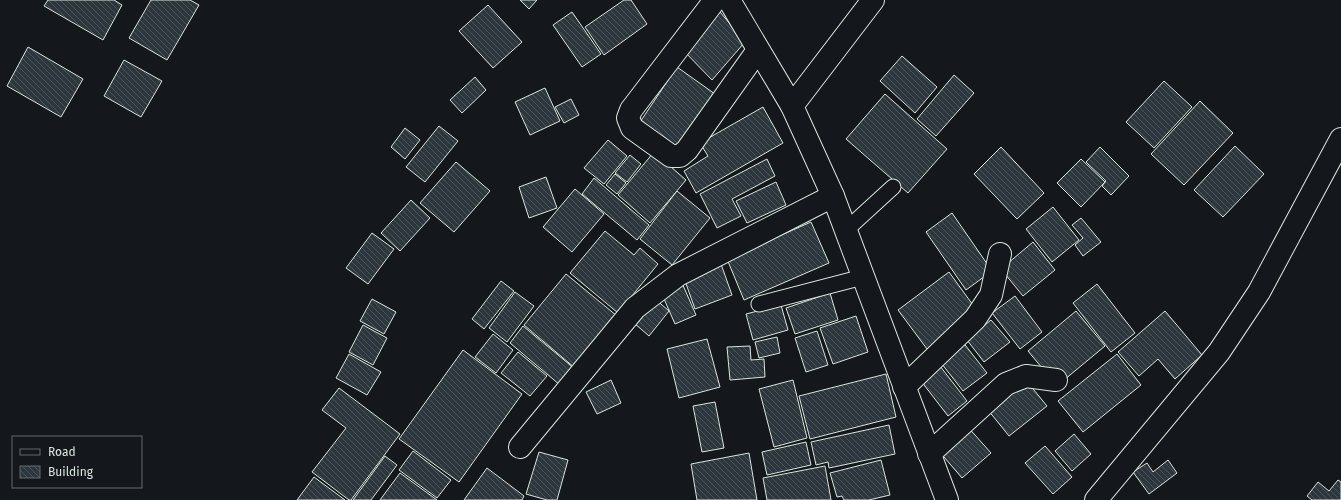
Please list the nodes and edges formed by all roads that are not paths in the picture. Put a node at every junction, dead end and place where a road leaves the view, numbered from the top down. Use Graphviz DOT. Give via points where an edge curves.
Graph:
graph roads {
  1 [pos="715,0"];
  2 [pos="729,0"];
  3 [pos="873,0"];
  4 [pos="758,50"];
  5 [pos="792,106"];
  6 [pos="1341,139"];
  7 [pos="893,187"];
  8 [pos="833,196"];
  9 [pos="846,230"];
  10 [pos="1000,254"];
  11 [pos="863,277"];
  12 [pos="759,304"];
  13 [pos="1056,380"];
  14 [pos="904,387"];
  15 [pos="520,446"];
  16 [pos="929,454"];
  17 [pos="947,500"];
  18 [pos="1096,500"];
  1 -- 4 [label="street" via="631,110 628,118 632,128 671,156 680,156 687,150"];
  2 -- 4 [label="street"];
  3 -- 5 [label="street"];
  4 -- 5 [label="street"];
  5 -- 8 [label="street"];
  6 -- 18 [label="street" via="1259,292 1219,352"];
  7 -- 9 [label="lane"];
  8 -- 9 [label="street"];
  8 -- 15 [label="street" via="678,275 635,308"];
  9 -- 11 [label="street"];
  10 -- 14 [label="street" via="991,295 975,319"];
  11 -- 12 [label="lane"];
  11 -- 14 [label="street"];
  13 -- 16 [label="street" via="1026,376 1006,384"];
  14 -- 16 [label="street"];
  16 -- 17 [label="street"];
}
